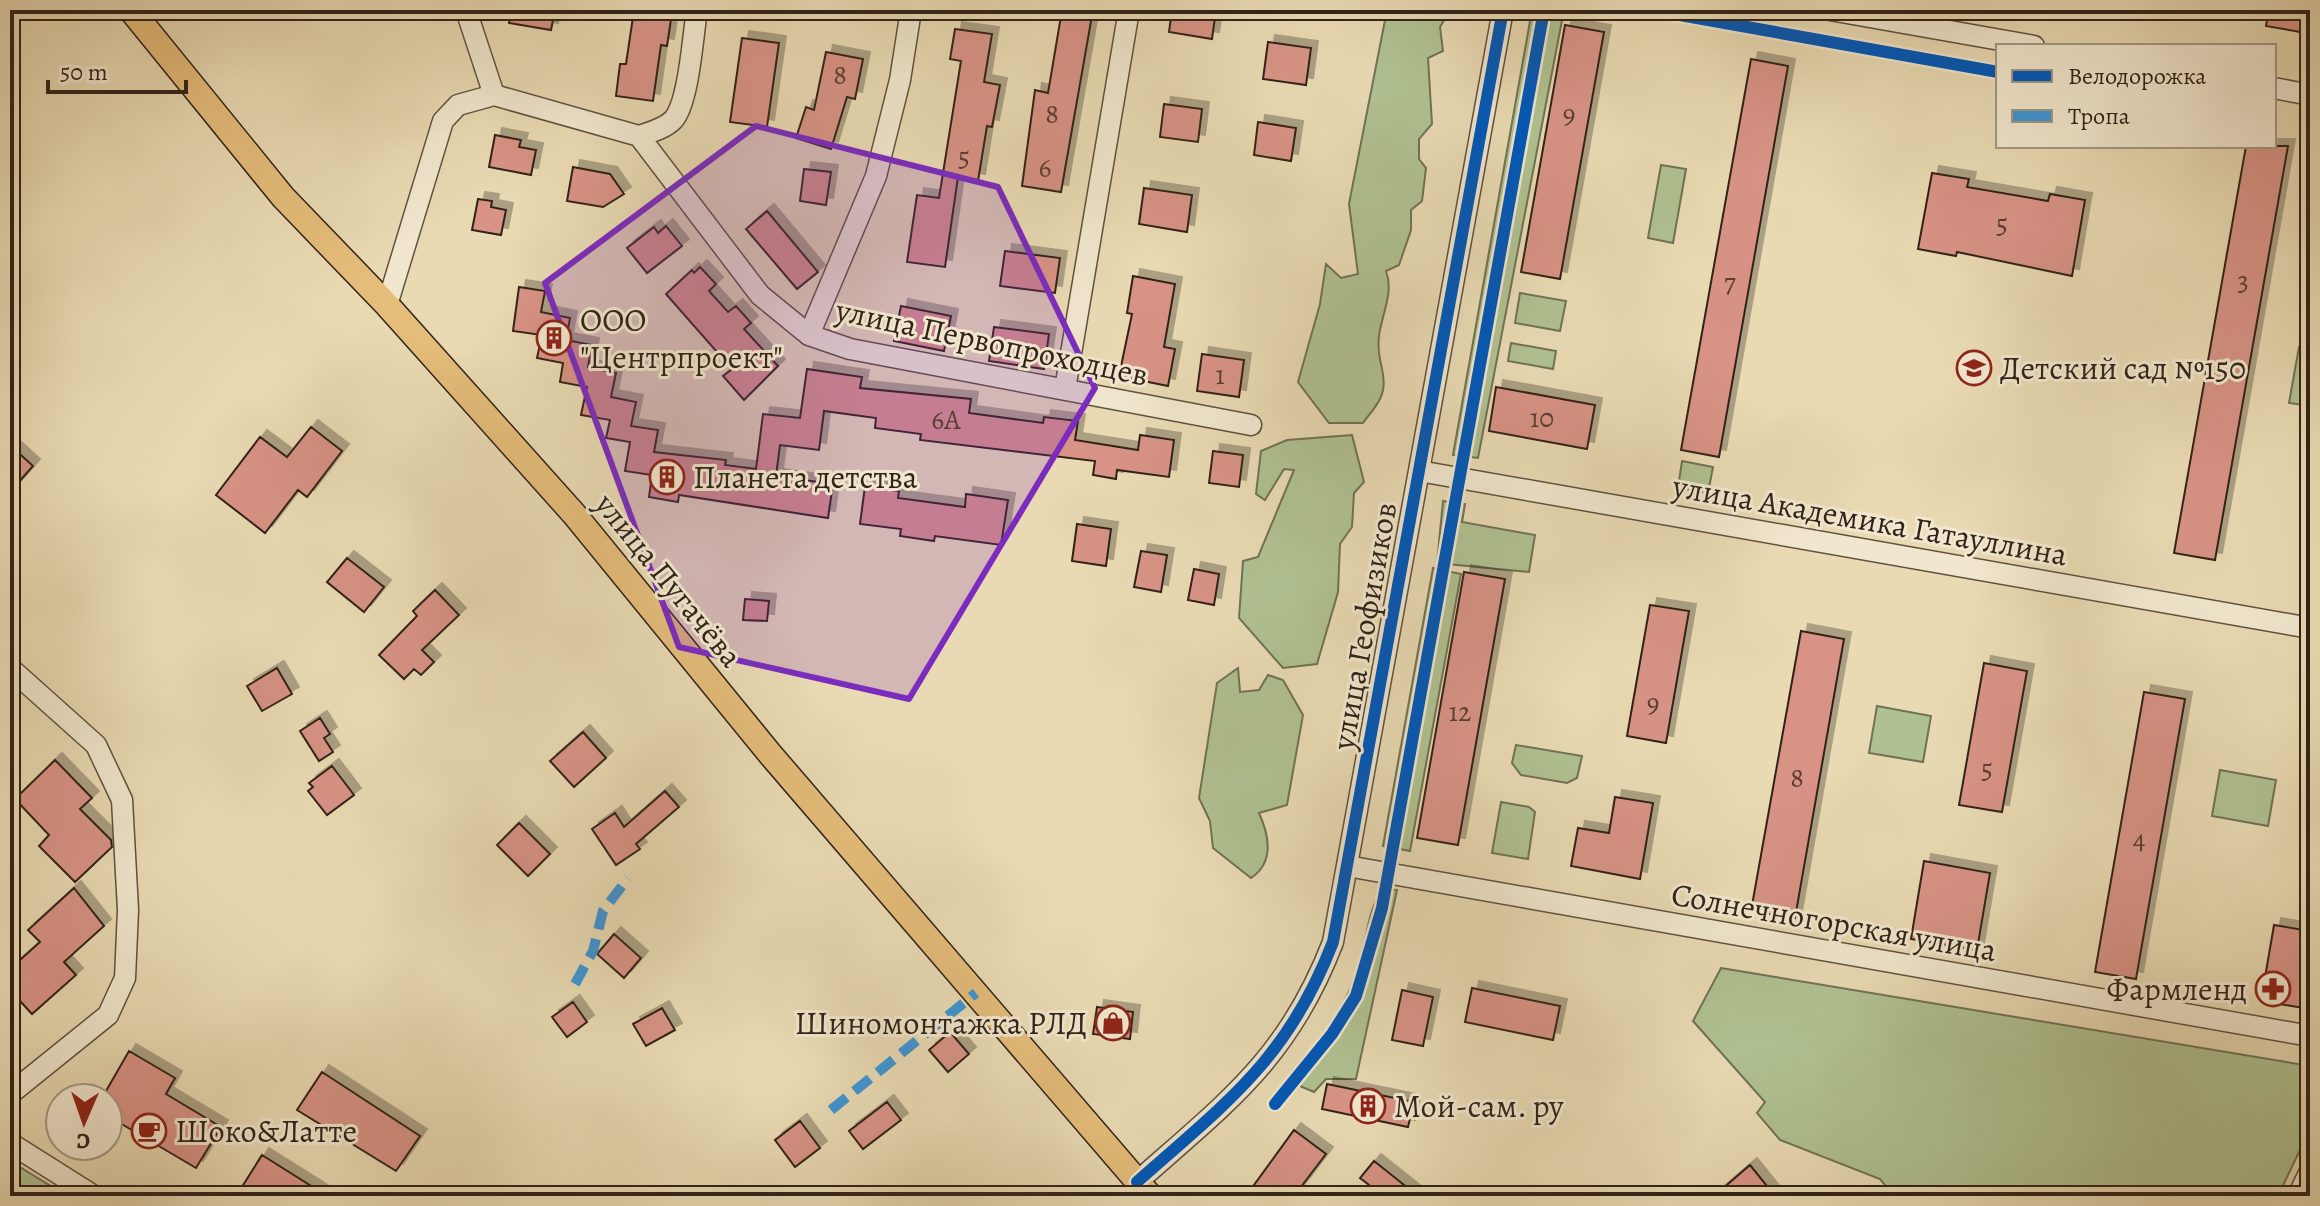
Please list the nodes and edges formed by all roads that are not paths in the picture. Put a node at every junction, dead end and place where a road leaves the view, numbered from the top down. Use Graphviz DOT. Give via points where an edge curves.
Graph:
graph roads {
  1 [pos="131,10"];
  2 [pos="466,10"];
  3 [pos="697,10"];
  4 [pos="911,10"];
  5 [pos="1129,10"];
  6 [pos="1503,10"];
  7 [pos="1830,10"];
  8 [pos="2023,44"];
  9 [pos="2276,88"];
  10 [pos="494,95"];
  11 [pos="2310,95"];
  12 [pos="639,136"];
  13 [pos="387,305"];
  14 [pos="809,335"];
  15 [pos="1065,389"];
  16 [pos="1251,425"];
  17 [pos="1419,471"];
  18 [pos="2310,628"];
  19 [pos="10,668"];
  20 [pos="1347,866"];
  21 [pos="2310,1036"];
  22 [pos="10,1094"];
  23 [pos="10,1143"];
  24 [pos="2310,1171"];
  25 [pos="1143,1189"];
  26 [pos="94,1196"];
  27 [pos="2298,1196"];
  1 -- 13 [label="main road, улица Пугачёва" via="283,197"];
  2 -- 10 [label="street"];
  3 -- 12 [label="street" via="675,118"];
  4 -- 14 [label="street" via="876,176"];
  5 -- 15 [label="street"];
  6 -- 17 [label="street, улица Геофизиков"];
  7 -- 8 [label="street"];
  9 -- 11 [label="street"];
  10 -- 12 [label="street"];
  10 -- 13 [label="street" via="458,105 443,121"];
  12 -- 14 [label="street, улица Первопроходцев" via="760,295"];
  13 -- 25 [label="main road, улица Пугачёва" via="574,514 770,754"];
  14 -- 15 [label="street, улица Первопроходцев" via="850,349"];
  15 -- 16 [label="street, улица Первопроходцев"];
  17 -- 18 [label="street, улица Академика Гатауллина"];
  17 -- 20 [label="street, улица Геофизиков"];
  19 -- 22 [label="street" via="96,745 122,800 128,910 125,978 108,1015"];
  20 -- 21 [label="street, Солнечногорская улица"];
  20 -- 25 [label="street, улица Геофизиков" via="1333,942 1291,1030"];
  23 -- 26 [label="street"];
  24 -- 27 [label="street"];
}
